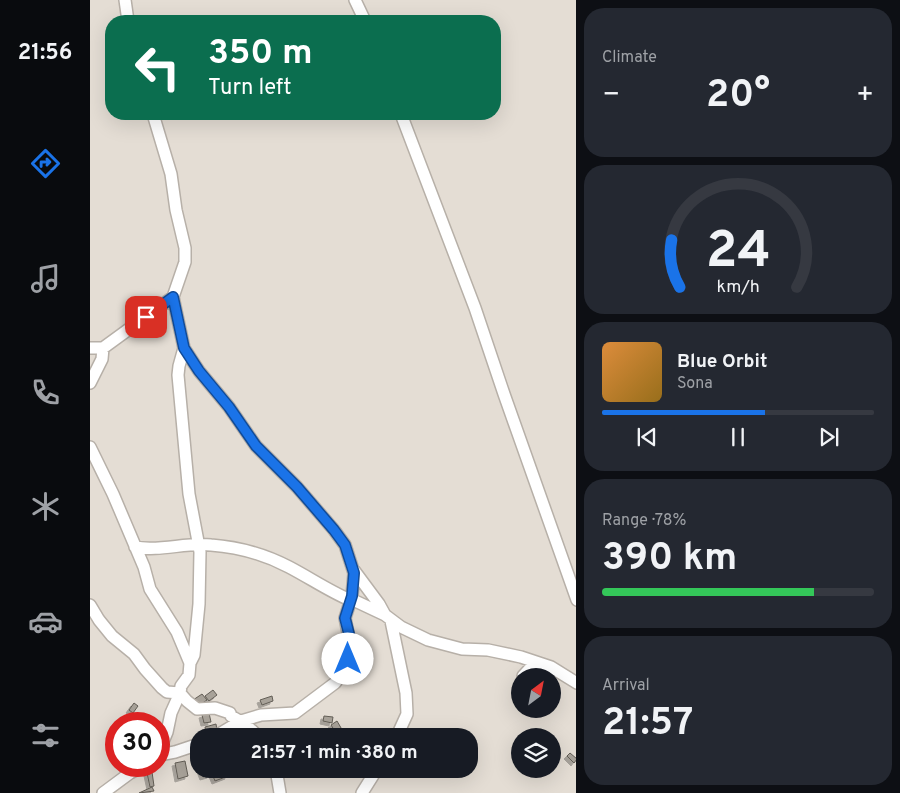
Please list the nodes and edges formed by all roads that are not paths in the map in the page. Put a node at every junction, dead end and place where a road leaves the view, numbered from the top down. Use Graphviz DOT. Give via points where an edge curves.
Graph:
graph roads {
  1 [pos="125,0"];
  2 [pos="356,0"];
  3 [pos="127,15"];
  4 [pos="362,15"];
  5 [pos="155,120"];
  6 [pos="403,120"];
  7 [pos="173,297"];
  8 [pos="90,348"];
  9 [pos="103,348"];
  10 [pos="184,348"];
  11 [pos="90,383"];
  12 [pos="90,447"];
  13 [pos="199,545"];
  14 [pos="134,547"];
  15 [pos="352,569"];
  16 [pos="350,599"];
  17 [pos="576,600"];
  18 [pos="90,605"];
  19 [pos="388,618"];
  20 [pos="536,662"];
  21 [pos="190,663"];
  22 [pos="530,668"];
  23 [pos="576,683"];
  24 [pos="180,693"];
  25 [pos="170,716"];
  26 [pos="241,721"];
  27 [pos="229,728"];
  28 [pos="249,728"];
  29 [pos="401,728"];
  30 [pos="190,747"];
  31 [pos="170,752"];
  32 [pos="125,777"];
  33 [pos="278,778"];
  34 [pos="371,778"];
  35 [pos="103,793"];
  36 [pos="280,793"];
  37 [pos="362,793"];
  1 -- 3 [label="street"];
  2 -- 4 [label="street"];
  5 -- 7 [label="street" via="171,174 185,248 185,262"];
  6 -- 17 [label="street" via="476,308"];
  7 -- 9 [label="street"];
  7 -- 10 [label="street"];
  8 -- 9 [label="street"];
  9 -- 11 [label="street" via="102,359"];
  10 -- 13 [label="street" via="178,375 189,494"];
  10 -- 15 [label="street" via="256,446 334,530 345,545"];
  12 -- 14 [label="street"];
  13 -- 14 [label="street" via="156,549"];
  13 -- 16 [label="street" via="226,547 276,561"];
  13 -- 21 [label="street" via="200,589 196,641"];
  14 -- 21 [label="street" via="150,589 177,632"];
  15 -- 16 [label="street" via="354,586"];
  15 -- 19 [label="street"];
  16 -- 19 [label="street"];
  16 -- 26 [label="street" via="345,618 350,638 348,659 335,684 295,713 261,715"];
  18 -- 24 [label="street" via="112,636 134,654 162,688 167,692"];
  19 -- 20 [label="street" via="428,640 462,649 500,652"];
  19 -- 29 [label="street" via="406,693 407,714"];
  20 -- 22 [label="street"];
  20 -- 23 [label="street" via="551,667"];
  21 -- 24 [label="street"];
  24 -- 25 [label="street"];
  24 -- 26 [label="street" via="197,709 218,708"];
  26 -- 27 [label="street"];
  26 -- 28 [label="street"];
  30 -- 31 [label="street"];
  32 -- 35 [label="street"];
  33 -- 36 [label="street"];
  34 -- 37 [label="street"];
}
